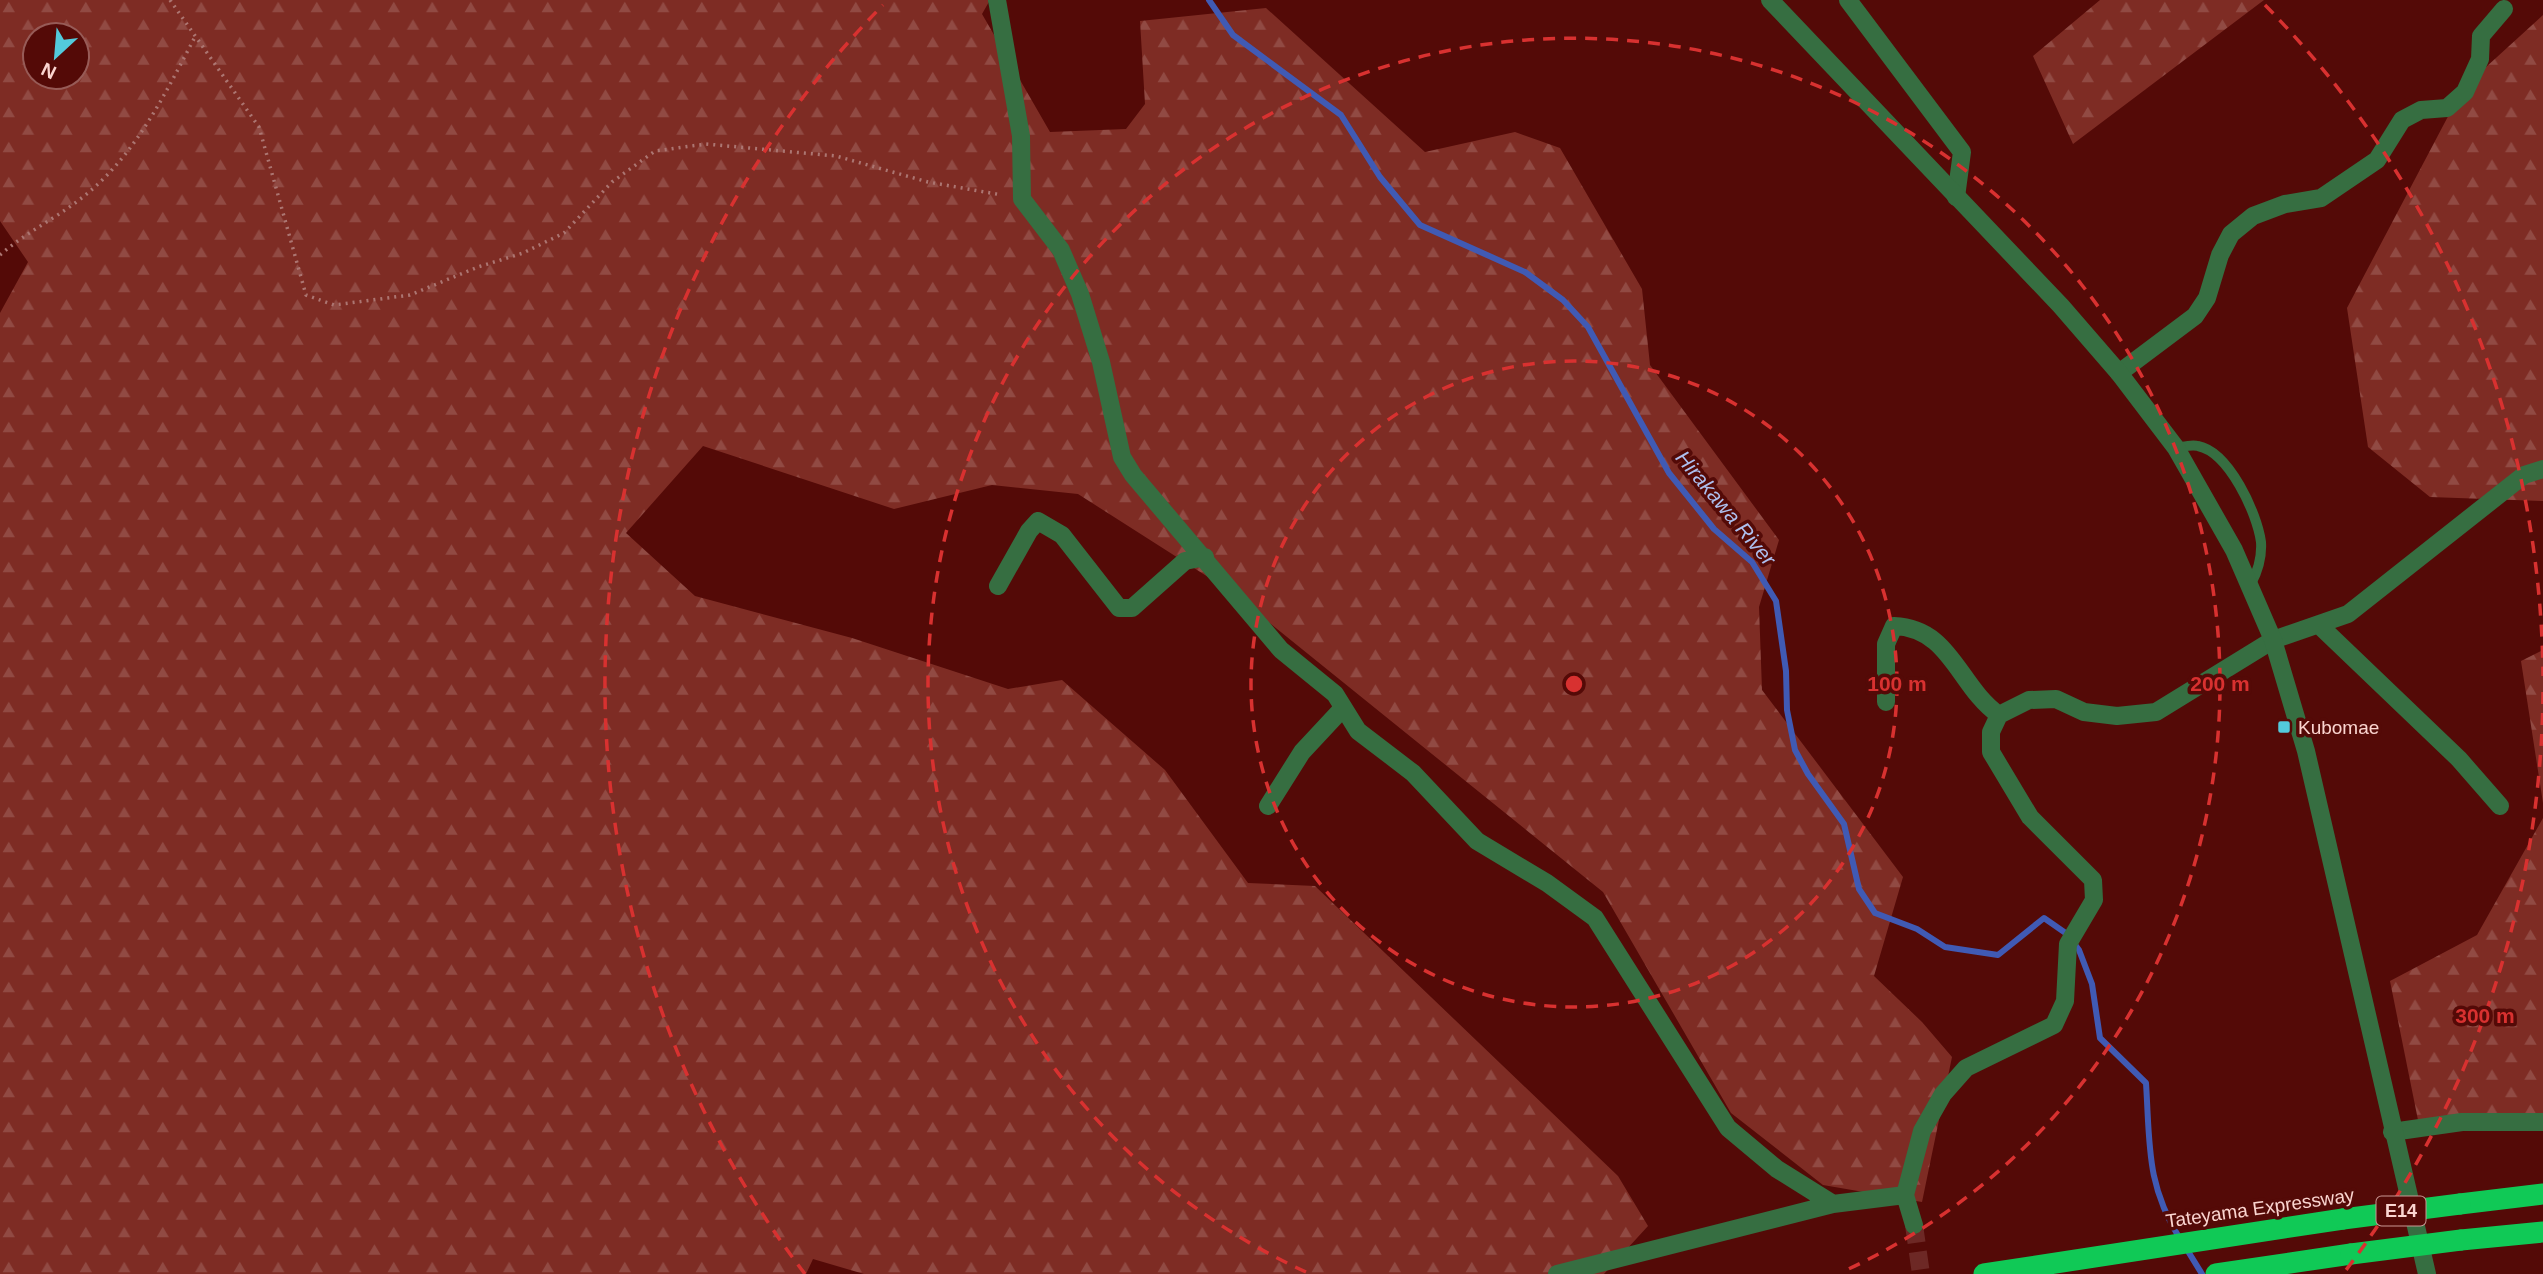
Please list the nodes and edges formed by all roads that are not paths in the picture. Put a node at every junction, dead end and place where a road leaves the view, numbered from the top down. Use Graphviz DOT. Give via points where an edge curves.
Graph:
graph roads {
  1 [pos="997,0"];
  2 [pos="1770,0"];
  3 [pos="1848,0"];
  4 [pos="2504,9"];
  5 [pos="1956,197"];
  6 [pos="2119,373"];
  7 [pos="2176,448"];
  8 [pos="2543,469"];
  9 [pos="1205,556"];
  10 [pos="2251,584"];
  11 [pos="998,586"];
  12 [pos="2319,625"];
  13 [pos="2273,640"];
  14 [pos="1886,702"];
  15 [pos="1343,708"];
  16 [pos="1999,715"];
  17 [pos="1268,806"];
  18 [pos="2500,806"];
  19 [pos="2543,1122"];
  20 [pos="2392,1132"];
  21 [pos="2543,1194"];
  22 [pos="1905,1195"];
  23 [pos="1833,1204"];
  24 [pos="1914,1225"];
  25 [pos="2543,1232"];
  26 [pos="1556,1274"];
  27 [pos="1984,1274"];
  28 [pos="2216,1274"];
  29 [pos="2427,1274"];
  1 -- 9 [label="street" via="1021,136 1022,199 1061,250 1080,294 1122,457"];
  2 -- 5 [label="street"];
  3 -- 5 [label="street" via="1962,152"];
  4 -- 6 [label="street" via="2481,36 2480,59 2465,92 2447,108 2421,110 2402,120 2377,160 2321,198 2285,204 2231,234 2207,298 2195,316"];
  5 -- 6 [label="street"];
  6 -- 7 [label="street"];
  7 -- 10 [label="street"];
  7 -- 10 [label="lane" via="2197,445 2207,450 2228,467 2239,484 2261,541 2260,562"];
  8 -- 12 [label="street" via="2524,475 2348,614"];
  9 -- 11 [label="street" via="1185,561 1132,608 1119,607 1062,534 1038,521"];
  9 -- 15 [label="street" via="1281,650 1335,694"];
  10 -- 13 [label="street"];
  12 -- 13 [label="street"];
  12 -- 18 [label="street" via="2459,759"];
  13 -- 16 [label="street" via="2156,712 2117,716 2084,712 2056,699 2028,699"];
  13 -- 20 [label="street" via="2318,799"];
  14 -- 16 [label="street" via="1886,644 1894,626 1914,626 1937,640 1982,703"];
  15 -- 17 [label="street" via="1302,752"];
  15 -- 23 [label="street" via="1358,732 1413,773 1478,841 1595,918 1728,1128 1777,1169"];
  16 -- 22 [label="street" via="1991,732 1991,752 2030,817 2093,880 2094,900 2072,938 2065,1001 2054,1024 1966,1068 1943,1094 1922,1131"];
  19 -- 20 [label="street" via="2462,1122"];
  20 -- 29 [label="street"];
  21 -- 27 [label="highway, Tateyama Expressway / E14, bridge" via="2237,1233"];
  22 -- 23 [label="street"];
  22 -- 24 [label="street"];
  23 -- 26 [label="street"];
  25 -- 28 [label="highway, E14, bridge"];
}
